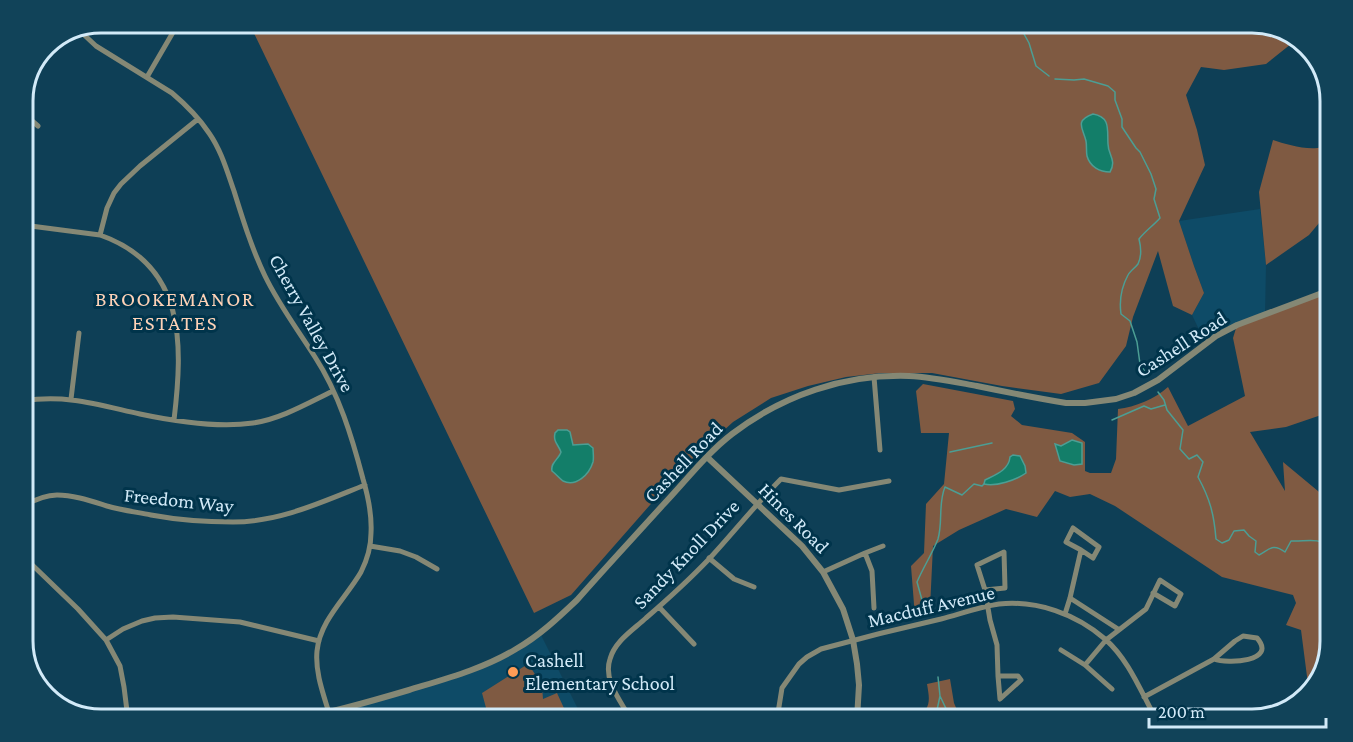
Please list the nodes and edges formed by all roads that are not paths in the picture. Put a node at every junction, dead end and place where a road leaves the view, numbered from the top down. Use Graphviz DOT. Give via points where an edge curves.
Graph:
graph roads {
  1 [pos="173,33"];
  2 [pos="84,35"];
  3 [pos="147,77"];
  4 [pos="198,119"];
  5 [pos="33,122"];
  6 [pos="38,126"];
  7 [pos="33,226"];
  8 [pos="100,236"];
  9 [pos="1320,294"];
  10 [pos="79,333"];
  11 [pos="874,377"];
  12 [pos="333,391"];
  13 [pos="71,399"];
  14 [pos="33,400"];
  15 [pos="174,420"];
  16 [pos="880,450"];
  17 [pos="707,457"];
  18 [pos="890,481"];
  19 [pos="365,485"];
  20 [pos="33,501"];
  21 [pos="757,503"];
  22 [pos="370,546"];
  23 [pos="883,546"];
  24 [pos="1080,550"];
  25 [pos="866,553"];
  26 [pos="709,558"];
  27 [pos="33,566"];
  28 [pos="437,569"];
  29 [pos="823,572"];
  30 [pos="754,587"];
  31 [pos="985,590"];
  32 [pos="1153,593"];
  33 [pos="1070,598"];
  34 [pos="987,606"];
  35 [pos="659,607"];
  36 [pos="874,608"];
  37 [pos="1065,614"];
  38 [pos="1118,629"];
  39 [pos="1106,639"];
  40 [pos="106,640"];
  41 [pos="853,640"];
  42 [pos="319,641"];
  43 [pos="694,644"];
  44 [pos="1061,650"];
  45 [pos="1214,659"];
  46 [pos="1085,665"];
  47 [pos="998,676"];
  48 [pos="1112,690"];
  49 [pos="1144,697"];
  50 [pos="127,709"];
  51 [pos="328,709"];
  52 [pos="352,709"];
  53 [pos="625,709"];
  54 [pos="779,709"];
  55 [pos="858,709"];
  56 [pos="1150,709"];
  1 -- 3 [label="street"];
  2 -- 3 [label="street, Cherry Valley Drive"];
  3 -- 4 [label="street, Cherry Valley Drive" via="181,100"];
  4 -- 8 [label="street" via="121,184 107,208"];
  4 -- 12 [label="street, Cherry Valley Drive" via="223,160 266,279"];
  5 -- 6 [label="street"];
  7 -- 8 [label="street"];
  8 -- 15 [label="street" via="142,258 168,295 179,357"];
  9 -- 11 [label="street, Cashell Road" via="1237,325 1158,380 1116,399 1066,403 932,378"];
  10 -- 13 [label="street"];
  11 -- 16 [label="street"];
  11 -- 17 [label="street, Cashell Road" via="820,387 789,399 731,435"];
  12 -- 15 [label="street" via="255,423 226,425"];
  12 -- 19 [label="street, Cherry Valley Drive"];
  13 -- 14 [label="street"];
  13 -- 15 [label="street"];
  17 -- 21 [label="street, Hines Road"];
  17 -- 52 [label="street, Cashell Road" via="577,600 516,650 481,667"];
  18 -- 21 [label="street, Sandy Knoll Drive" via="839,490 781,479"];
  19 -- 20 [label="street, Freedom Way" via="295,513 236,522 155,516 72,496"];
  19 -- 22 [label="street, Cherry Valley Drive" via="371,519"];
  21 -- 26 [label="street, Sandy Knoll Drive"];
  21 -- 29 [label="street, Hines Road"];
  22 -- 28 [label="street" via="400,551"];
  22 -- 42 [label="street, Cherry Valley Drive" via="361,571"];
  23 -- 25 [label="street"];
  24 -- 24 [label="street" via="1093,558 1099,547 1073,528 1066,542"];
  24 -- 33 [label="street"];
  25 -- 29 [label="street"];
  25 -- 36 [label="street" via="872,571"];
  26 -- 30 [label="street" via="734,579"];
  26 -- 35 [label="street, Sandy Knoll Drive"];
  27 -- 40 [label="street"];
  29 -- 41 [label="street, Hines Road" via="843,609"];
  31 -- 31 [label="street" via="1005,588 1004,552 977,565"];
  31 -- 34 [label="street"];
  32 -- 32 [label="street" via="1160,580 1181,594 1174,606"];
  32 -- 38 [label="street" via="1146,609"];
  33 -- 37 [label="street"];
  33 -- 38 [label="street"];
  34 -- 37 [label="street, Macduff Avenue" via="1020,603"];
  34 -- 41 [label="street, Macduff Avenue"];
  34 -- 47 [label="street" via="997,645"];
  35 -- 43 [label="street"];
  35 -- 53 [label="street, Sandy Knoll Drive" via="612,651 608,671"];
  37 -- 39 [label="street, Macduff Avenue"];
  38 -- 39 [label="street"];
  39 -- 46 [label="street"];
  39 -- 49 [label="street, Macduff Avenue" via="1134,676"];
  40 -- 42 [label="street" via="142,621 182,617 240,622"];
  40 -- 50 [label="street" via="120,666"];
  41 -- 54 [label="street, Macduff Avenue" via="821,649 799,664 782,688"];
  41 -- 55 [label="street, Hines Road"];
  42 -- 51 [label="street, Cherry Valley Drive" via="318,668"];
  44 -- 46 [label="street"];
  45 -- 45 [label="street" via="1252,659 1259,655 1261,644 1257,638 1243,636"];
  45 -- 49 [label="street"];
  46 -- 48 [label="street"];
  47 -- 47 [label="street" via="1000,699 1021,680 1018,676"];
  49 -- 56 [label="street, Macduff Avenue"];
}
